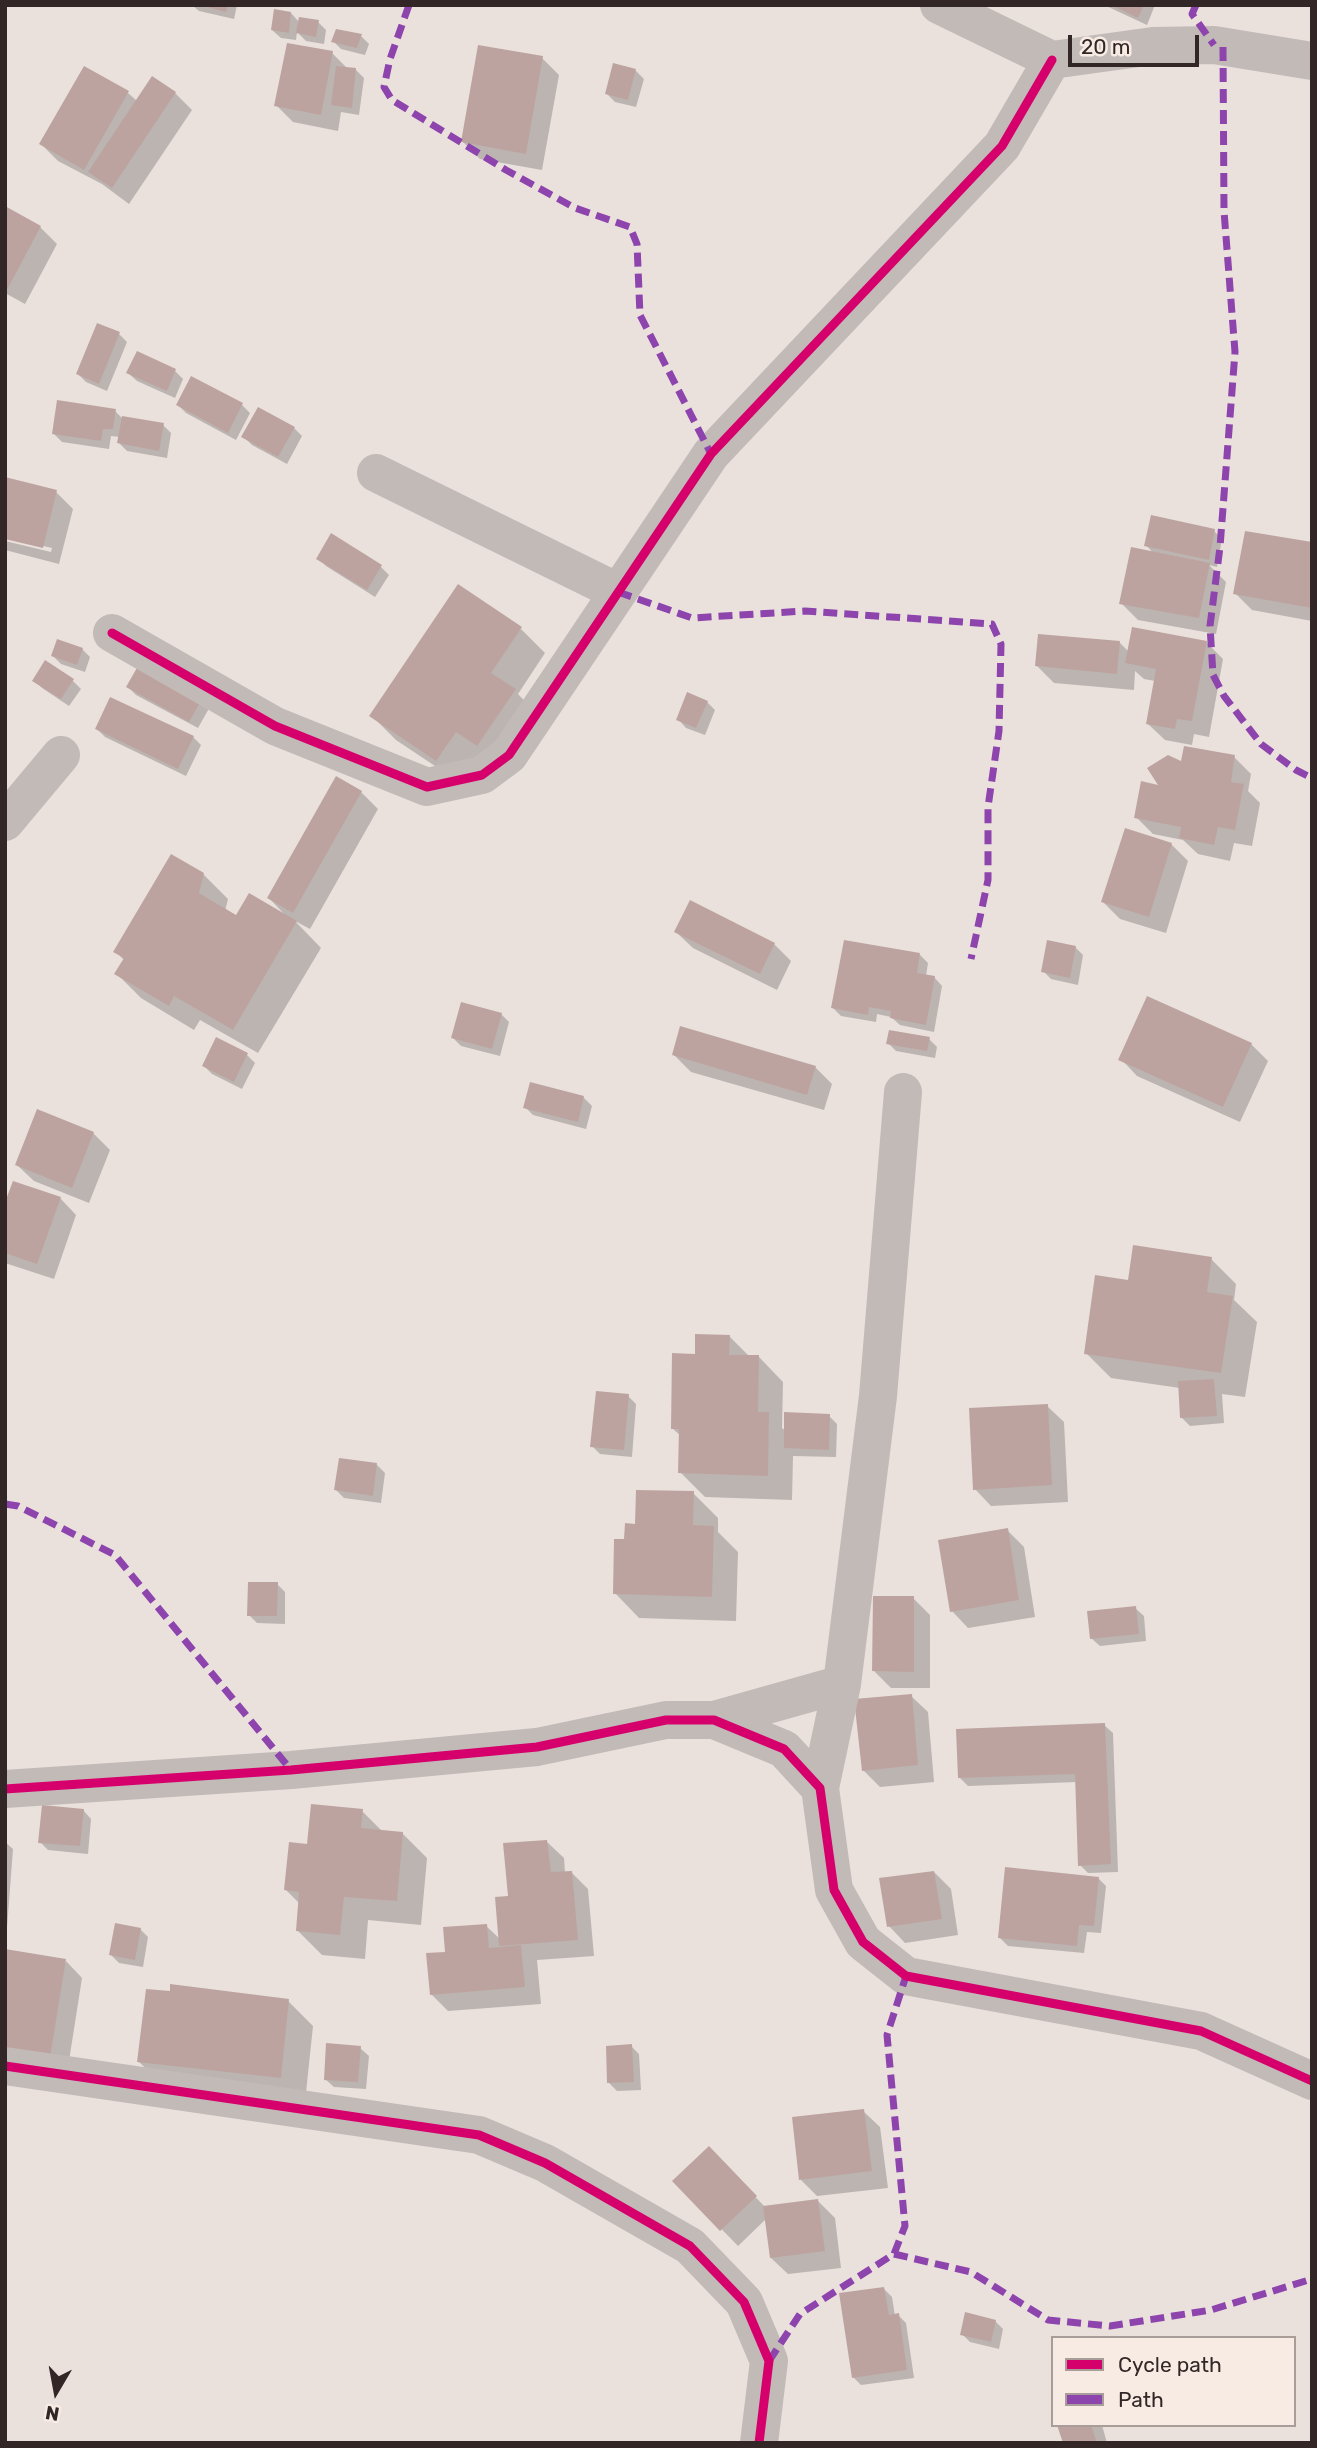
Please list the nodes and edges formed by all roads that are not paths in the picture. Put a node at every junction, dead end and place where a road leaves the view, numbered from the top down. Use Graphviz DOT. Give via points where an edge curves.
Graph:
graph roads {
  1 [pos="939,5"];
  2 [pos="1052,60"];
  3 [pos="1312,61"];
  4 [pos="376,473"];
  5 [pos="618,592"];
  6 [pos="112,633"];
  7 [pos="61,755"];
  8 [pos="5,822"];
  9 [pos="903,1092"];
  10 [pos="842,1684"];
  11 [pos="714,1720"];
  12 [pos="820,1788"];
  13 [pos="5,1789"];
  14 [pos="5,2066"];
  15 [pos="1312,2081"];
  16 [pos="759,2443"];
  1 -- 2 [label="street"];
  2 -- 3 [label="street" via="1153,46 1214,45"];
  2 -- 5 [label="street" via="1002,146 711,454"];
  4 -- 5 [label="street"];
  5 -- 6 [label="street" via="509,755 482,775 427,787 275,726"];
  7 -- 8 [label="street"];
  9 -- 10 [label="street" via="878,1396"];
  10 -- 11 [label="street"];
  10 -- 12 [label="street"];
  11 -- 12 [label="street" via="784,1749"];
  11 -- 13 [label="street" via="666,1720 537,1747 291,1770"];
  12 -- 15 [label="street" via="834,1890 863,1942 905,1976 1202,2031"];
  14 -- 16 [label="street" via="479,2135 545,2163 690,2246 744,2302 769,2361"];
}
